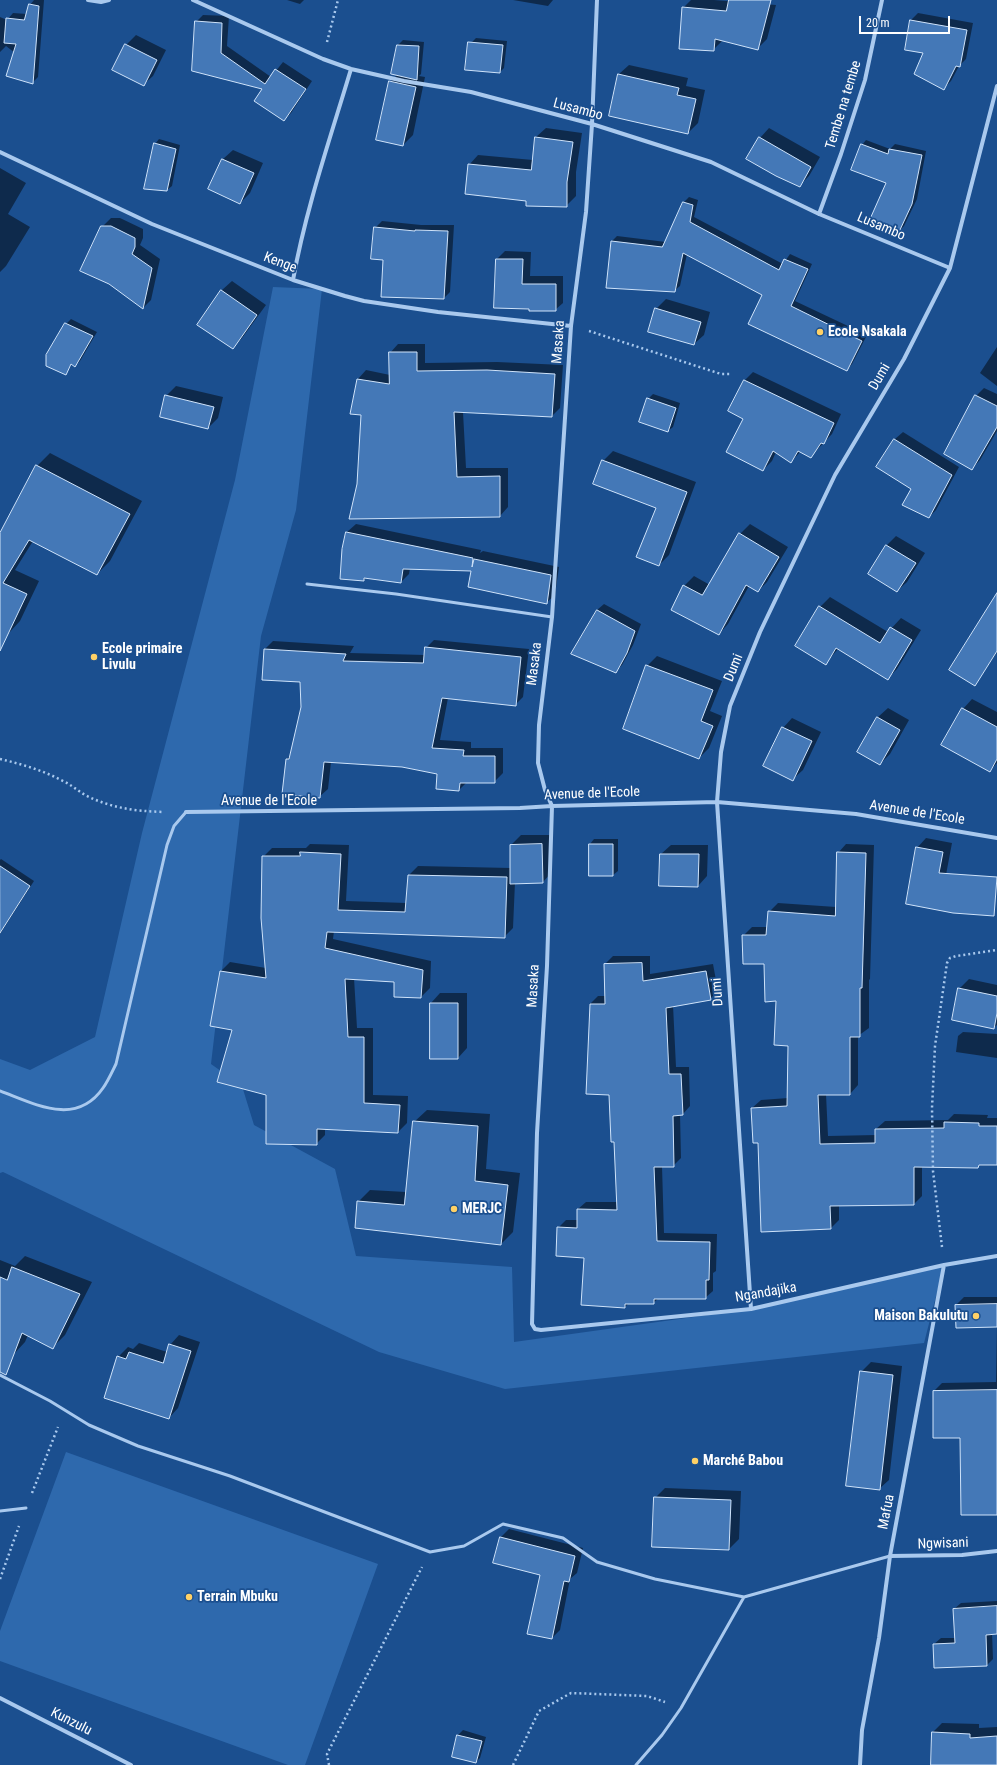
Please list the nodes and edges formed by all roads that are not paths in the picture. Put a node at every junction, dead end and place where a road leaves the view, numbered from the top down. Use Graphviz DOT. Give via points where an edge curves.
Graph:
graph roads {
  1 [pos="88,0"];
  2 [pos="109,0"];
  3 [pos="193,0"];
  4 [pos="597,0"];
  5 [pos="882,0"];
  6 [pos="351,69"];
  7 [pos="997,86"];
  8 [pos="592,124"];
  9 [pos="0,152"];
  10 [pos="819,214"];
  11 [pos="950,268"];
  12 [pos="293,280"];
  13 [pos="571,326"];
  14 [pos="307,584"];
  15 [pos="552,617"];
  16 [pos="717,802"];
  17 [pos="552,806"];
  18 [pos="186,812"];
  19 [pos="997,838"];
  20 [pos="0,1091"];
  21 [pos="997,1256"];
  22 [pos="944,1265"];
  23 [pos="751,1309"];
  24 [pos="535,1330"];
  25 [pos="0,1375"];
  26 [pos="26,1508"];
  27 [pos="0,1511"];
  28 [pos="997,1551"];
  29 [pos="890,1556"];
  30 [pos="744,1597"];
  31 [pos="0,1698"];
  32 [pos="131,1765"];
  33 [pos="636,1765"];
  34 [pos="860,1765"];
  1 -- 2 [label="street"];
  3 -- 6 [label="street, Lusambo" via="323,59"];
  4 -- 8 [label="street, Masaka"];
  5 -- 10 [label="street, Tembe na tembe" via="865,80"];
  6 -- 8 [label="street, Lusambo" via="471,92"];
  6 -- 12 [label="street" via="315,185"];
  7 -- 11 [label="street, Dumi"];
  8 -- 10 [label="street, Lusambo" via="711,162"];
  8 -- 13 [label="street, Masaka" via="586,212"];
  9 -- 12 [label="street, Kenge" via="152,224"];
  10 -- 11 [label="street, Lusambo"];
  11 -- 16 [label="street, Dumi" via="904,359 835,475 760,632 730,706 721,752"];
  12 -- 13 [label="street, Kenge" via="364,301 438,312"];
  13 -- 15 [label="street, Masaka"];
  14 -- 15 [label="lane"];
  15 -- 17 [label="street, Masaka" via="539,725 538,763 544,790"];
  16 -- 17 [label="street, Avenue de l'Ecole"];
  16 -- 19 [label="street, Avenue de l'Ecole" via="856,814"];
  16 -- 23 [label="street, Dumi"];
  17 -- 18 [label="street, Avenue de l'Ecole"];
  17 -- 24 [label="street, Masaka" via="547,966 537,1133 532,1324"];
  18 -- 20 [label="lane" via="174,826 167,845 116,1064 103,1089 84,1106 66,1110 49,1109"];
  21 -- 22 [label="street, Ngandajika"];
  22 -- 23 [label="street, Ngandajika"];
  22 -- 29 [label="street, Mafua"];
  23 -- 24 [label="street, Ngandajika"];
  25 -- 30 [label="lane" via="89,1425 138,1446 238,1478 430,1552 464,1546 503,1524 563,1538 597,1562 655,1579"];
  26 -- 27 [label="lane"];
  28 -- 29 [label="street, Ngwisani" via="962,1556"];
  29 -- 30 [label="lane"];
  29 -- 34 [label="street, Mafua" via="879,1638 862,1730"];
  30 -- 33 [label="lane" via="681,1708"];
  31 -- 32 [label="street, Kunzulu"];
}
